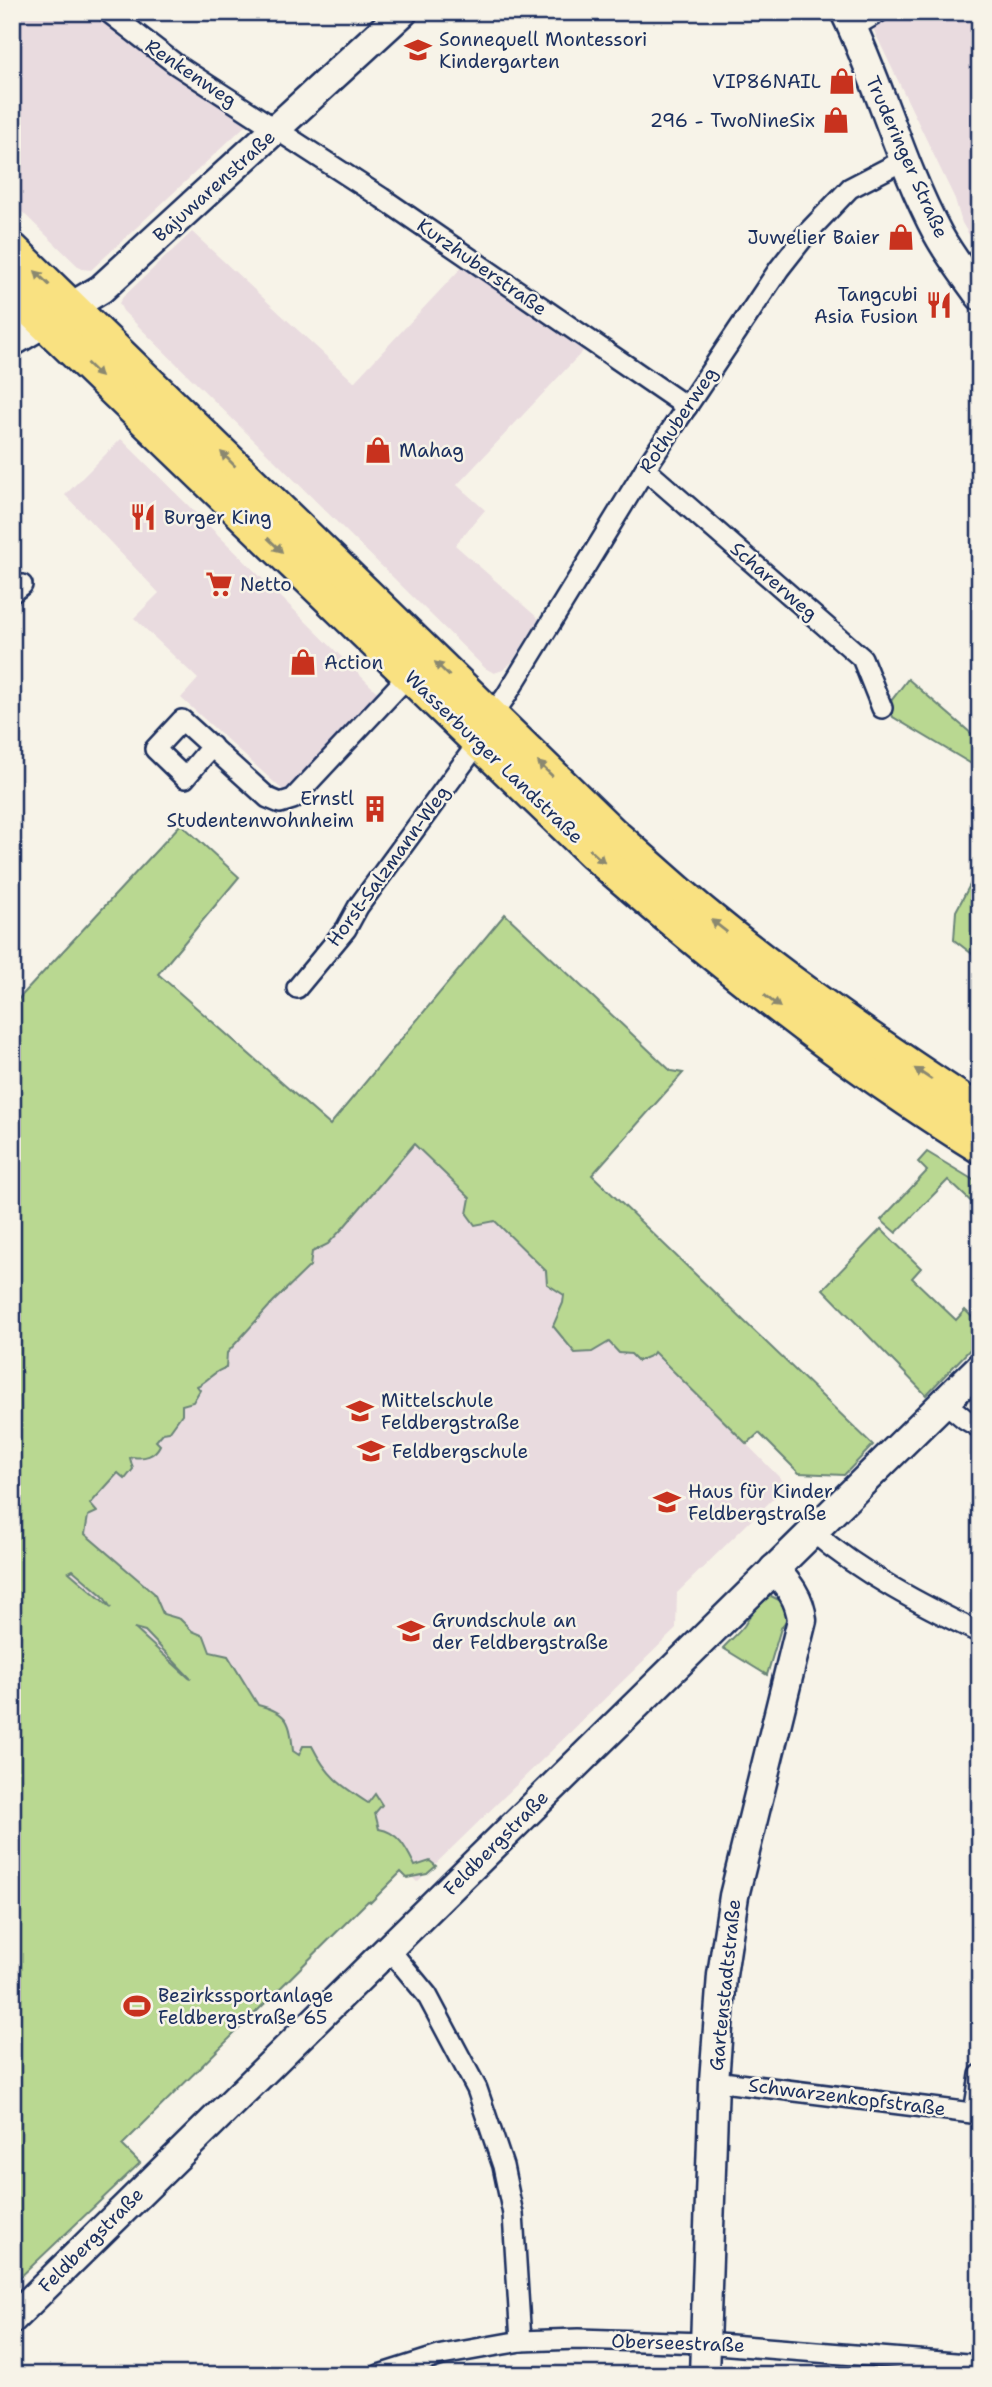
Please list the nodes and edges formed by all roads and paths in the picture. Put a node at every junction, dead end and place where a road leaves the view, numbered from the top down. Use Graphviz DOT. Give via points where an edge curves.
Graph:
graph roads {
  1 [pos="108,12"];
  2 [pos="403,12"];
  3 [pos="879,12"];
  4 [pos="848,20"];
  5 [pos="276,130"];
  6 [pos="904,160"];
  7 [pos="12,249"];
  8 [pos="12,292"];
  9 [pos="980,296"];
  10 [pos="71,307"];
  11 [pos="45,323"];
  12 [pos="12,342"];
  13 [pos="687,407"];
  14 [pos="645,469"];
  15 [pos="409,675"];
  16 [pos="882,708"];
  17 [pos="484,730"];
  18 [pos="212,746"];
  19 [pos="297,988"];
  20 [pos="980,1112"];
  21 [pos="980,1147"];
  22 [pos="980,1367"];
  23 [pos="944,1402"];
  24 [pos="980,1427"];
  25 [pos="813,1532"];
  26 [pos="774,1569"];
  27 [pos="980,1633"];
  28 [pos="389,1949"];
  29 [pos="980,2075"];
  30 [pos="714,2081"];
  31 [pos="977,2114"];
  32 [pos="12,2319"];
  33 [pos="521,2341"];
  34 [pos="705,2343"];
  35 [pos="980,2365"];
  36 [pos="379,2375"];
  37 [pos="704,2375"];
  1 -- 5 [label="street, Renkenweg" via="177,65"];
  2 -- 5 [label="street, Bajuwarenstraße"];
  3 -- 4 [label="street"];
  4 -- 6 [label="street, Truderinger Straße"];
  5 -- 10 [label="street, Bajuwarenstraße" via="101,289"];
  5 -- 13 [label="street, Kurzhuberstraße"];
  6 -- 9 [label="street, Truderinger Straße" via="937,233"];
  6 -- 13 [label="street, Rothuberweg" via="850,188 808,233"];
  10 -- 7 [label="main road, Wasserburger Landstraße, one-way"];
  8 -- 11 [label="main road, Wasserburger Landstraße"];
  10 -- 11 [label="street, Bajuwarenstraße"];
  17 -- 10 [label="main road, Wasserburger Landstraße, one-way"];
  11 -- 12 [label="street, Bajuwarenstraße"];
  11 -- 15 [label="main road, Wasserburger Landstraße, one-way"];
  13 -- 14 [label="street, Rothuberweg"];
  14 -- 16 [label="street, Scharerweg" via="862,658"];
  14 -- 17 [label="street, Rothuberweg"];
  15 -- 17 [label="main road, Wasserburger Landstraße"];
  15 -- 18 [label="street" via="293,799 281,803 268,798"];
  17 -- 19 [label="street, Horst-Salzmann-Weg" via="346,929"];
  20 -- 17 [label="main road, Wasserburger Landstraße, one-way" via="797,986"];
  17 -- 21 [label="main road, Wasserburger Landstraße, one-way" via="593,853 684,931 822,1038"];
  22 -- 23 [label="street, Feldbergstraße"];
  23 -- 24 [label="street"];
  23 -- 25 [label="street, Feldbergstraße"];
  25 -- 26 [label="street, Feldbergstraße"];
  25 -- 27 [label="street" via="916,1601"];
  26 -- 28 [label="street, Feldbergstraße"];
  26 -- 30 [label="street, Gartenstadtstraße" via="793,1590 802,1620 734,1896"];
  28 -- 32 [label="street, Feldbergstraße"];
  28 -- 33 [label="street" via="427,1996 477,2089 503,2166 513,2214"];
  29 -- 31 [label="street"];
  30 -- 31 [label="street, Schwarzenkopfstraße"];
  30 -- 34 [label="street, Gartenstadtstraße"];
  33 -- 34 [label="street, Oberseestraße"];
  33 -- 36 [label="street, Oberseestraße" via="442,2355"];
  34 -- 35 [label="street, Oberseestraße"];
  34 -- 37 [label="street, Gartenstadtstraße"];
}
